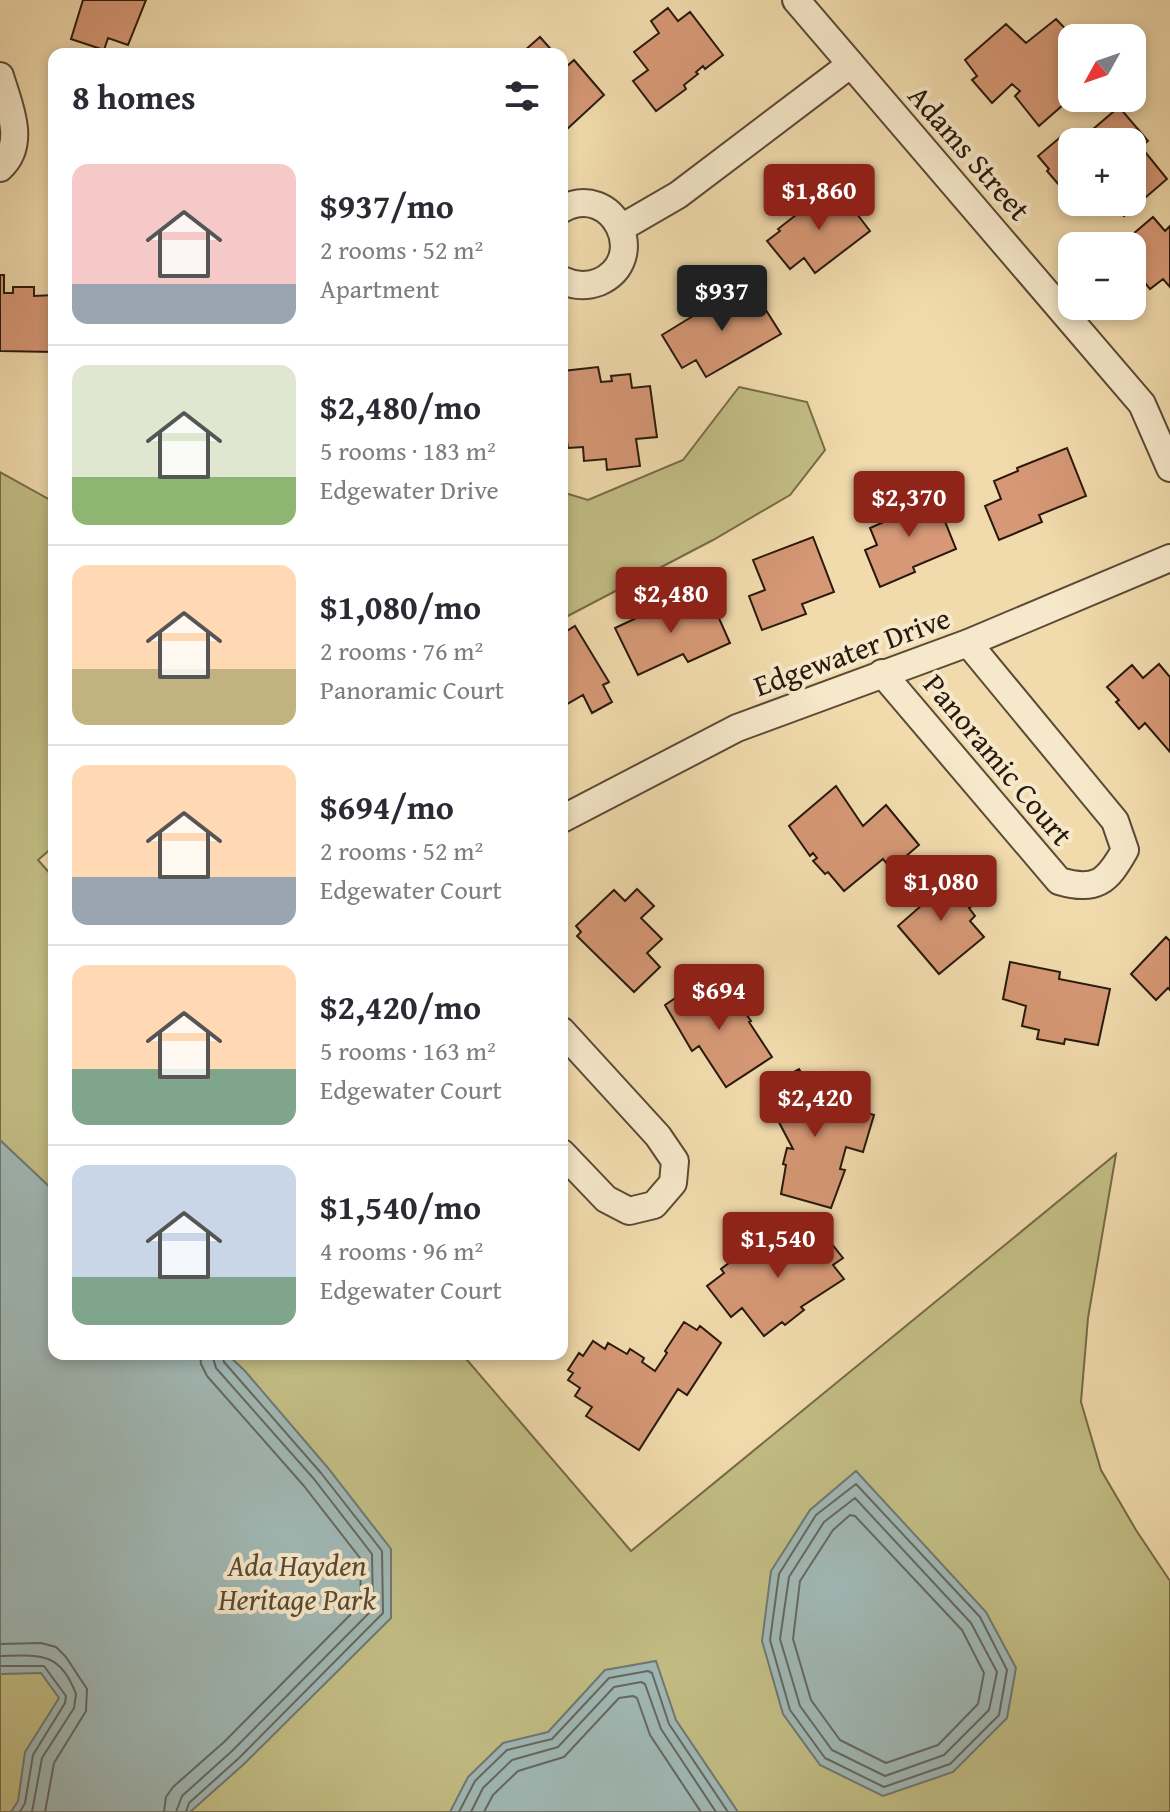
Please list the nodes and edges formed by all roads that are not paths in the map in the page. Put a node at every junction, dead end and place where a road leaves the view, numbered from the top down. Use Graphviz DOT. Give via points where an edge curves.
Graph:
graph roads {
  1 [pos="796,0"];
  2 [pos="851,64"];
  3 [pos="0,76"];
  4 [pos="0,168"];
  5 [pos="568,207"];
  6 [pos="621,228"];
  7 [pos="568,282"];
  8 [pos="1170,468"];
  9 [pos="1170,558"];
  10 [pos="968,643"];
  11 [pos="882,673"];
  12 [pos="568,816"];
  13 [pos="568,1038"];
  14 [pos="568,1159"];
  1 -- 2 [label="street, Adams Street"];
  2 -- 6 [label="street" via="678,195"];
  2 -- 8 [label="street, Adams Street" via="1142,404"];
  3 -- 4 [label="street" via="16,132 10,160"];
  5 -- 6 [label="street" via="592,204"];
  6 -- 7 [label="street" via="624,242 616,269 593,285"];
  9 -- 10 [label="street, Edgewater Drive"];
  10 -- 11 [label="street, Edgewater Drive"];
  10 -- 11 [label="street, Panoramic Court" via="1115,821 1125,850 1108,877 1080,887 1059,881"];
  11 -- 12 [label="street, Edgewater Drive" via="737,728"];
  13 -- 14 [label="street" via="658,1136 675,1161 673,1183 654,1205 629,1211 606,1199"];
}
